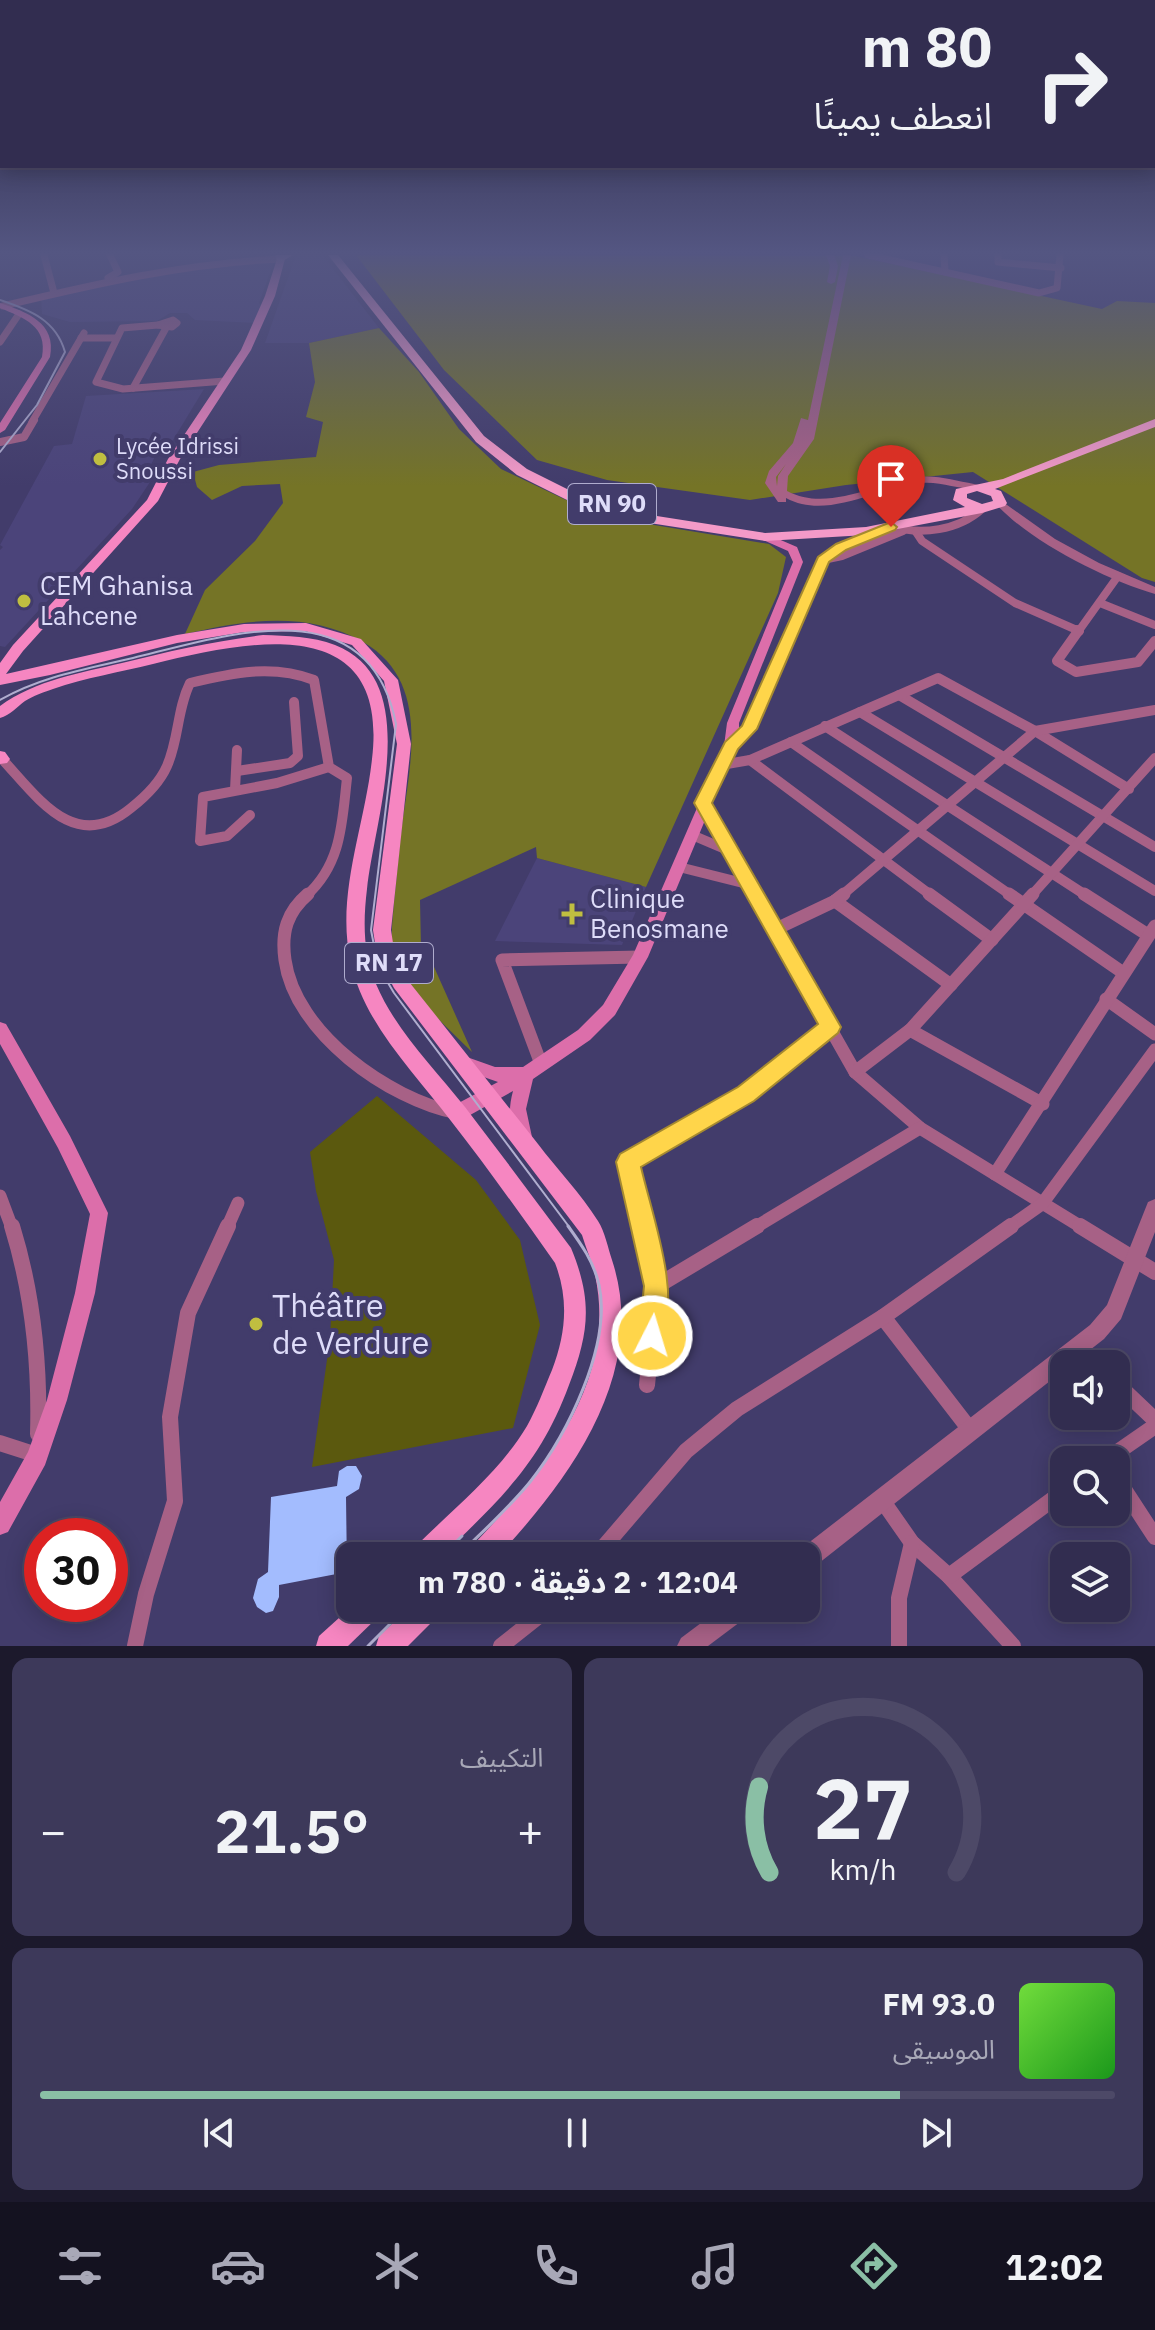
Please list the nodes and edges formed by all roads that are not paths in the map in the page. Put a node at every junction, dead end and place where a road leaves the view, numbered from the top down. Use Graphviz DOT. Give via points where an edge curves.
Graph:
graph roads {
  1 [pos="43,332"];
  2 [pos="119,332"];
  3 [pos="159,332"];
  4 [pos="255,332"];
  5 [pos="394,332"];
  6 [pos="405,332"];
  7 [pos="821,332"];
  8 [pos="831,332"];
  9 [pos="3,334"];
  10 [pos="115,338"];
  11 [pos="0,342"];
  12 [pos="225,381"];
  13 [pos="133,388"];
  14 [pos="1155,423"];
  15 [pos="0,430"];
  16 [pos="1155,432"];
  17 [pos="0,442"];
  18 [pos="978,488"];
  19 [pos="959,494"];
  20 [pos="1000,502"];
  21 [pos="981,508"];
  22 [pos="1022,522"];
  23 [pos="895,528"];
  24 [pos="916,532"];
  25 [pos="765,537"];
  26 [pos="823,560"];
  27 [pos="798,562"];
  28 [pos="1118,576"];
  29 [pos="1155,591"];
  30 [pos="1100,603"];
  31 [pos="1155,625"];
  32 [pos="1079,631"];
  33 [pos="1155,641"];
  34 [pos="18,648"];
  35 [pos="0,673"];
  36 [pos="31,676"];
  37 [pos="0,680"];
  38 [pos="899,695"];
  39 [pos="294,702"];
  40 [pos="1155,710"];
  41 [pos="860,712"];
  42 [pos="0,713"];
  43 [pos="825,726"];
  44 [pos="1035,731"];
  45 [pos="791,742"];
  46 [pos="731,746"];
  47 [pos="237,750"];
  48 [pos="1004,757"];
  49 [pos="1,758"];
  50 [pos="1155,758"];
  51 [pos="750,760"];
  52 [pos="721,765"];
  53 [pos="329,767"];
  54 [pos="237,771"];
  55 [pos="974,782"];
  56 [pos="1129,789"];
  57 [pos="235,790"];
  58 [pos="703,803"];
  59 [pos="948,805"];
  60 [pos="250,815"];
  61 [pos="1105,817"];
  62 [pos="918,830"];
  63 [pos="692,835"];
  64 [pos="1080,844"];
  65 [pos="1155,847"];
  66 [pos="732,852"];
  67 [pos="882,861"];
  68 [pos="679,867"];
  69 [pos="1054,872"];
  70 [pos="751,885"];
  71 [pos="1155,891"];
  72 [pos="835,901"];
  73 [pos="1025,904"];
  74 [pos="776,929"];
  75 [pos="1152,931"];
  76 [pos="992,940"];
  77 [pos="640,957"];
  78 [pos="1122,972"];
  79 [pos="951,985"];
  80 [pos="1106,999"];
  81 [pos="830,1027"];
  82 [pos="0,1029"];
  83 [pos="910,1030"];
  84 [pos="1155,1034"];
  85 [pos="1155,1050"];
  86 [pos="462,1061"];
  87 [pos="533,1069"];
  88 [pos="855,1072"];
  89 [pos="489,1097"];
  90 [pos="1043,1104"];
  91 [pos="457,1113"];
  92 [pos="920,1128"];
  93 [pos="524,1139"];
  94 [pos="995,1174"];
  95 [pos="0,1196"];
  96 [pos="238,1203"];
  97 [pos="1042,1204"];
  98 [pos="1155,1208"];
  99 [pos="1135,1261"];
  100 [pos="1155,1272"];
  101 [pos="657,1286"];
  102 [pos="883,1317"];
  103 [pos="1078,1347"];
  104 [pos="1081,1350"];
  105 [pos="647,1385"];
  106 [pos="1130,1397"];
  107 [pos="1155,1423"];
  108 [pos="971,1431"];
  109 [pos="0,1443"];
  110 [pos="1125,1446"];
  111 [pos="37,1457"];
  112 [pos="1130,1499"];
  113 [pos="882,1500"];
  114 [pos="1050,1501"];
  115 [pos="0,1524"];
  116 [pos="1155,1537"];
  117 [pos="438,1542"];
  118 [pos="493,1542"];
  119 [pos="608,1542"];
  120 [pos="912,1543"];
  121 [pos="820,1548"];
  122 [pos="949,1576"];
  123 [pos="356,1622"];
  124 [pos="359,1622"];
  125 [pos="414,1622"];
  126 [pos="531,1622"];
  127 [pos="721,1622"];
  128 [pos="135,1646"];
  129 [pos="329,1646"];
  130 [pos="339,1646"];
  131 [pos="389,1646"];
  132 [pos="501,1646"];
  133 [pos="689,1646"];
  134 [pos="899,1646"];
  135 [pos="1013,1646"];
  1 -- 15 [label="main road" via="48,353"];
  2 -- 10 [label="street"];
  3 -- 13 [label="street"];
  4 -- 12 [label="main road"];
  5 -- 25 [label="highway, RN 90" via="480,439 522,472 574,498 643,518"];
  6 -- 19 [label="highway, RN 90" via="494,441 532,469 598,499 686,520 791,528 872,521 943,504"];
  7 -- 19 [label="street" via="801,434 795,449 773,470 771,486 785,502 810,507 922,485"];
  8 -- 18 [label="street" via="808,444 783,472 782,492 811,502 916,480"];
  9 -- 11 [label="street"];
  10 -- 13 [label="street" via="96,382"];
  10 -- 17 [label="street" via="82,336 24,437"];
  12 -- 13 [label="street"];
  12 -- 34 [label="main road" via="152,501"];
  14 -- 18 [label="highway" via="1007,482"];
  16 -- 20 [label="highway" via="1015,488"];
  18 -- 19 [label="highway"];
  18 -- 20 [label="highway" via="992,491"];
  19 -- 21 [label="highway" via="963,502"];
  20 -- 21 [label="highway"];
  20 -- 22 [label="street"];
  21 -- 22 [label="street"];
  21 -- 23 [label="highway, RN 90"];
  21 -- 24 [label="street" via="976,516"];
  22 -- 28 [label="street"];
  23 -- 24 [label="street"];
  23 -- 25 [label="highway, RN 90"];
  23 -- 26 [label="main road" via="841,547"];
  24 -- 32 [label="street" via="1015,603"];
  25 -- 27 [label="main road" via="793,549"];
  26 -- 27 [label="main road"];
  26 -- 46 [label="main road" via="749,729"];
  27 -- 46 [label="main road" via="733,723"];
  28 -- 29 [label="street"];
  28 -- 30 [label="street"];
  30 -- 31 [label="street"];
  30 -- 32 [label="street"];
  32 -- 33 [label="street" via="1057,661 1076,672 1138,662"];
  34 -- 35 [label="main road"];
  34 -- 36 [label="main road" via="18,667"];
  36 -- 37 [label="main road, RN 17"];
  36 -- 86 [label="main road, RN 17" via="262,624 321,630 358,644 375,657 397,690 404,728 382,943 400,983"];
  38 -- 41 [label="street"];
  38 -- 44 [label="street" via="938,678"];
  38 -- 48 [label="street"];
  39 -- 54 [label="street" via="298,756 290,763"];
  40 -- 44 [label="street"];
  41 -- 43 [label="street"];
  41 -- 55 [label="street"];
  42 -- 91 [label="main road, RN 17" via="47,686 244,639 314,643 355,664 374,690 382,724 357,911 358,955 377,1004"];
  43 -- 45 [label="street"];
  43 -- 59 [label="street"];
  44 -- 48 [label="street"];
  44 -- 56 [label="street"];
  45 -- 51 [label="street"];
  45 -- 62 [label="street"];
  46 -- 52 [label="main road"];
  47 -- 54 [label="street"];
  48 -- 55 [label="street"];
  48 -- 61 [label="street"];
  49 -- 53 [label="street" via="69,823 95,830 134,807 169,762 181,698 190,683 273,669 314,680"];
  50 -- 56 [label="street"];
  51 -- 52 [label="street"];
  51 -- 67 [label="street"];
  52 -- 58 [label="main road"];
  53 -- 57 [label="street"];
  53 -- 91 [label="street" via="347,778 334,862 297,901 285,926 286,967 299,1002 344,1052 399,1092"];
  54 -- 57 [label="street"];
  55 -- 59 [label="street"];
  55 -- 64 [label="street"];
  56 -- 61 [label="street"];
  57 -- 60 [label="street" via="203,797 200,841 227,836"];
  58 -- 63 [label="main road"];
  58 -- 66 [label="street"];
  59 -- 62 [label="street"];
  59 -- 69 [label="street"];
  61 -- 64 [label="street"];
  61 -- 65 [label="street"];
  62 -- 67 [label="street"];
  62 -- 73 [label="street"];
  63 -- 66 [label="street"];
  63 -- 68 [label="main road"];
  64 -- 69 [label="street"];
  64 -- 71 [label="street"];
  66 -- 70 [label="street"];
  67 -- 72 [label="street"];
  67 -- 76 [label="street"];
  68 -- 70 [label="street"];
  68 -- 77 [label="main road"];
  69 -- 73 [label="street"];
  69 -- 75 [label="street"];
  70 -- 74 [label="street"];
  72 -- 74 [label="street"];
  72 -- 79 [label="street"];
  73 -- 76 [label="street"];
  73 -- 78 [label="street"];
  74 -- 81 [label="street"];
  75 -- 78 [label="street"];
  76 -- 79 [label="street"];
  77 -- 87 [label="main road" via="609,1010 584,1035"];
  77 -- 87 [label="street" via="502,960"];
  78 -- 80 [label="street"];
  79 -- 83 [label="street"];
  80 -- 84 [label="street"];
  80 -- 90 [label="street"];
  81 -- 88 [label="street"];
  81 -- 101 [label="street" via="746,1094 630,1159 627,1167"];
  82 -- 111 [label="main road" via="99,1213 85,1293"];
  83 -- 88 [label="street"];
  83 -- 90 [label="street"];
  85 -- 97 [label="street"];
  86 -- 87 [label="main road" via="495,1074"];
  86 -- 89 [label="main road, RN 17"];
  87 -- 89 [label="main road"];
  87 -- 93 [label="main road" via="517,1109"];
  88 -- 92 [label="street"];
  89 -- 91 [label="main road"];
  89 -- 93 [label="main road, RN 17"];
  90 -- 94 [label="street"];
  91 -- 117 [label="main road, RN 17" via="563,1256 578,1310 573,1345 538,1430 500,1481"];
  92 -- 94 [label="street"];
  92 -- 101 [label="street"];
  93 -- 118 [label="main road, RN 17" via="591,1229 606,1267 613,1318 601,1377 562,1462"];
  94 -- 97 [label="street"];
  95 -- 111 [label="street" via="20,1250 33,1324 40,1393"];
  96 -- 128 [label="street" via="188,1313 170,1417 175,1501"];
  97 -- 99 [label="street"];
  97 -- 102 [label="street"];
  98 -- 99 [label="street"];
  99 -- 100 [label="street"];
  99 -- 103 [label="street" via="1114,1312"];
  101 -- 105 [label="street"];
  102 -- 108 [label="street"];
  102 -- 119 [label="street" via="737,1409 686,1451"];
  103 -- 104 [label="street"];
  103 -- 108 [label="street"];
  106 -- 107 [label="street"];
  107 -- 110 [label="street"];
  108 -- 113 [label="street"];
  109 -- 111 [label="street"];
  111 -- 115 [label="main road"];
  112 -- 116 [label="street"];
  113 -- 120 [label="street"];
  113 -- 121 [label="street"];
  114 -- 122 [label="street"];
  120 -- 122 [label="street"];
  120 -- 134 [label="street" via="899,1598"];
  122 -- 135 [label="street"];
  123 -- 129 [label="main road"];
  124 -- 130 [label="main road"];
  125 -- 131 [label="main road"];
  126 -- 132 [label="street"];
  127 -- 133 [label="street"];
}
